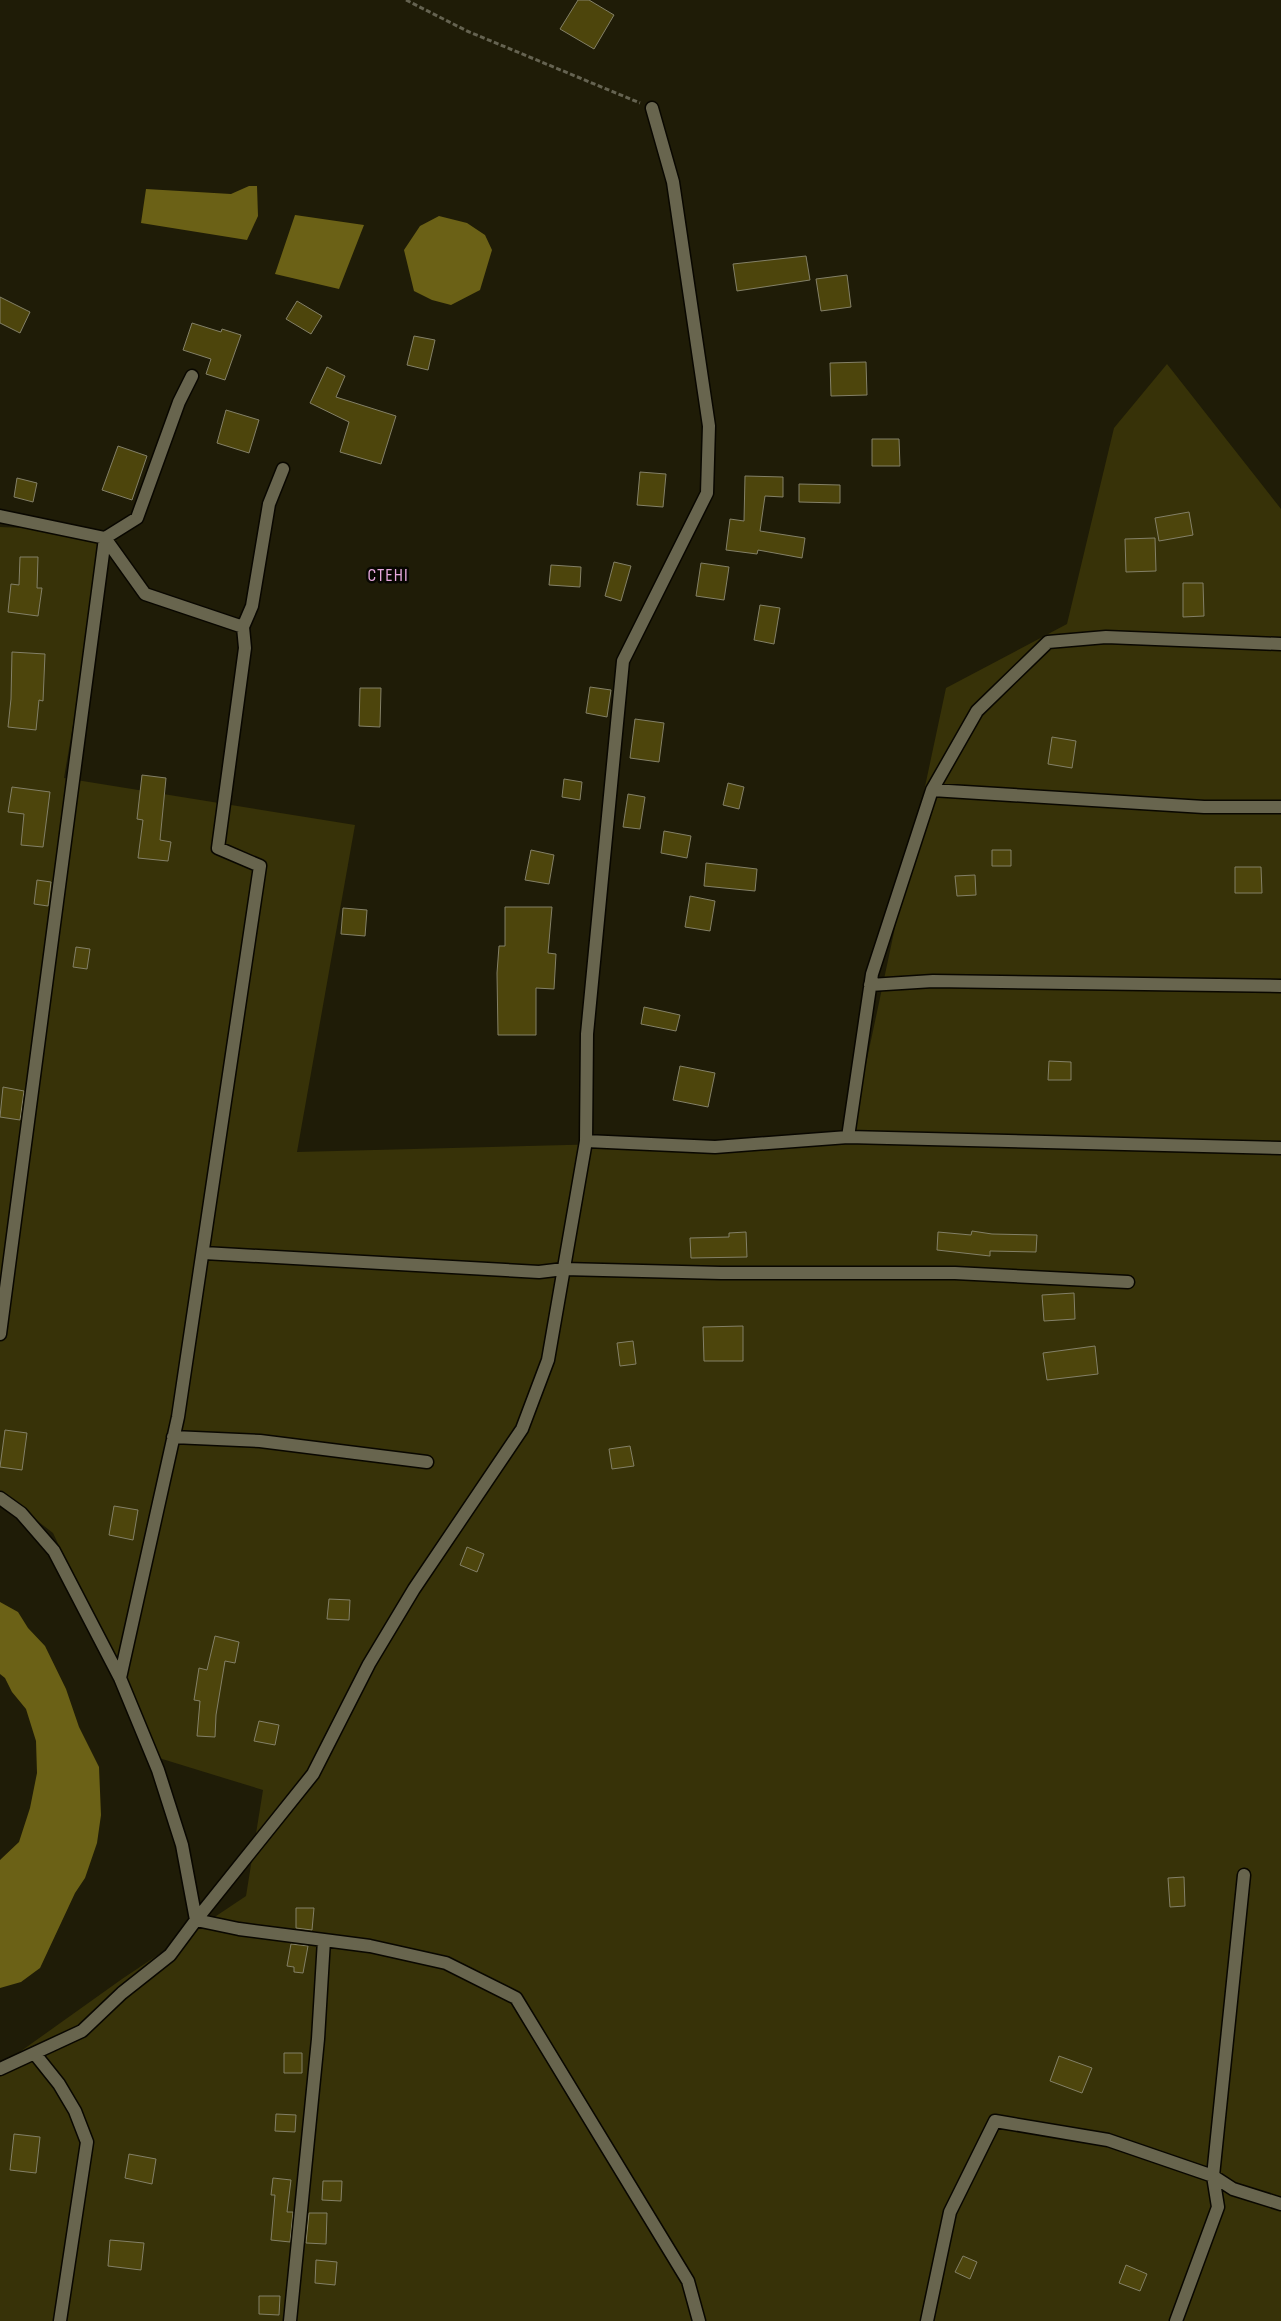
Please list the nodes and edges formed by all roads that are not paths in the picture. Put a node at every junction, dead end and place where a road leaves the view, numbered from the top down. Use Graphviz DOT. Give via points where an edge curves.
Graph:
graph roads {
  1 [pos="652,108"];
  2 [pos="192,376"];
  3 [pos="284,469"];
  4 [pos="0,516"];
  5 [pos="105,538"];
  6 [pos="243,627"];
  7 [pos="1281,644"];
  8 [pos="932,790"];
  9 [pos="1281,807"];
  10 [pos="870,985"];
  11 [pos="1281,986"];
  12 [pos="848,1138"];
  13 [pos="586,1140"];
  14 [pos="1281,1148"];
  15 [pos="204,1253"];
  16 [pos="564,1269"];
  17 [pos="1128,1282"];
  18 [pos="0,1334"];
  19 [pos="173,1437"];
  20 [pos="427,1462"];
  21 [pos="0,1498"];
  22 [pos="120,1678"];
  23 [pos="1244,1875"];
  24 [pos="196,1920"];
  25 [pos="324,1940"];
  26 [pos="35,2054"];
  27 [pos="0,2069"];
  28 [pos="1213,2176"];
  29 [pos="1281,2204"];
  30 [pos="60,2321"];
  31 [pos="290,2321"];
  32 [pos="699,2321"];
  33 [pos="927,2321"];
  34 [pos="1176,2321"];
  1 -- 13 [label="street" via="674,182 708,417 707,493 623,661 588,1034"];
  2 -- 5 [label="street" via="179,402 137,518"];
  3 -- 6 [label="street" via="268,504 252,606"];
  4 -- 5 [label="street"];
  5 -- 6 [label="street" via="145,594"];
  5 -- 18 [label="street"];
  6 -- 15 [label="street" via="245,648 218,848 260,866"];
  7 -- 8 [label="street" via="1106,637 1048,642 977,711"];
  8 -- 9 [label="street" via="1204,807"];
  8 -- 10 [label="street"];
  10 -- 11 [label="street" via="933,981"];
  10 -- 12 [label="street"];
  12 -- 13 [label="street" via="715,1148"];
  12 -- 14 [label="street"];
  13 -- 16 [label="street"];
  15 -- 16 [label="street" via="539,1272"];
  15 -- 19 [label="street"];
  16 -- 17 [label="street" via="955,1273"];
  16 -- 24 [label="street" via="548,1360 522,1429 414,1589 370,1664 313,1774"];
  19 -- 20 [label="street" via="260,1441"];
  19 -- 22 [label="street"];
  21 -- 22 [label="street" via="21,1513 54,1552"];
  22 -- 24 [label="street" via="158,1770 182,1845"];
  23 -- 28 [label="street"];
  24 -- 25 [label="street"];
  24 -- 26 [label="street" via="170,1955 122,1993 82,2031"];
  25 -- 31 [label="street" via="318,2039"];
  25 -- 32 [label="street" via="370,1946 446,1963 516,1998 688,2281"];
  26 -- 27 [label="street"];
  26 -- 30 [label="street" via="75,2111 87,2142"];
  28 -- 29 [label="street" via="1233,2189"];
  28 -- 33 [label="street" via="1108,2140 995,2121 950,2212"];
  28 -- 34 [label="street" via="1218,2207"];
}
